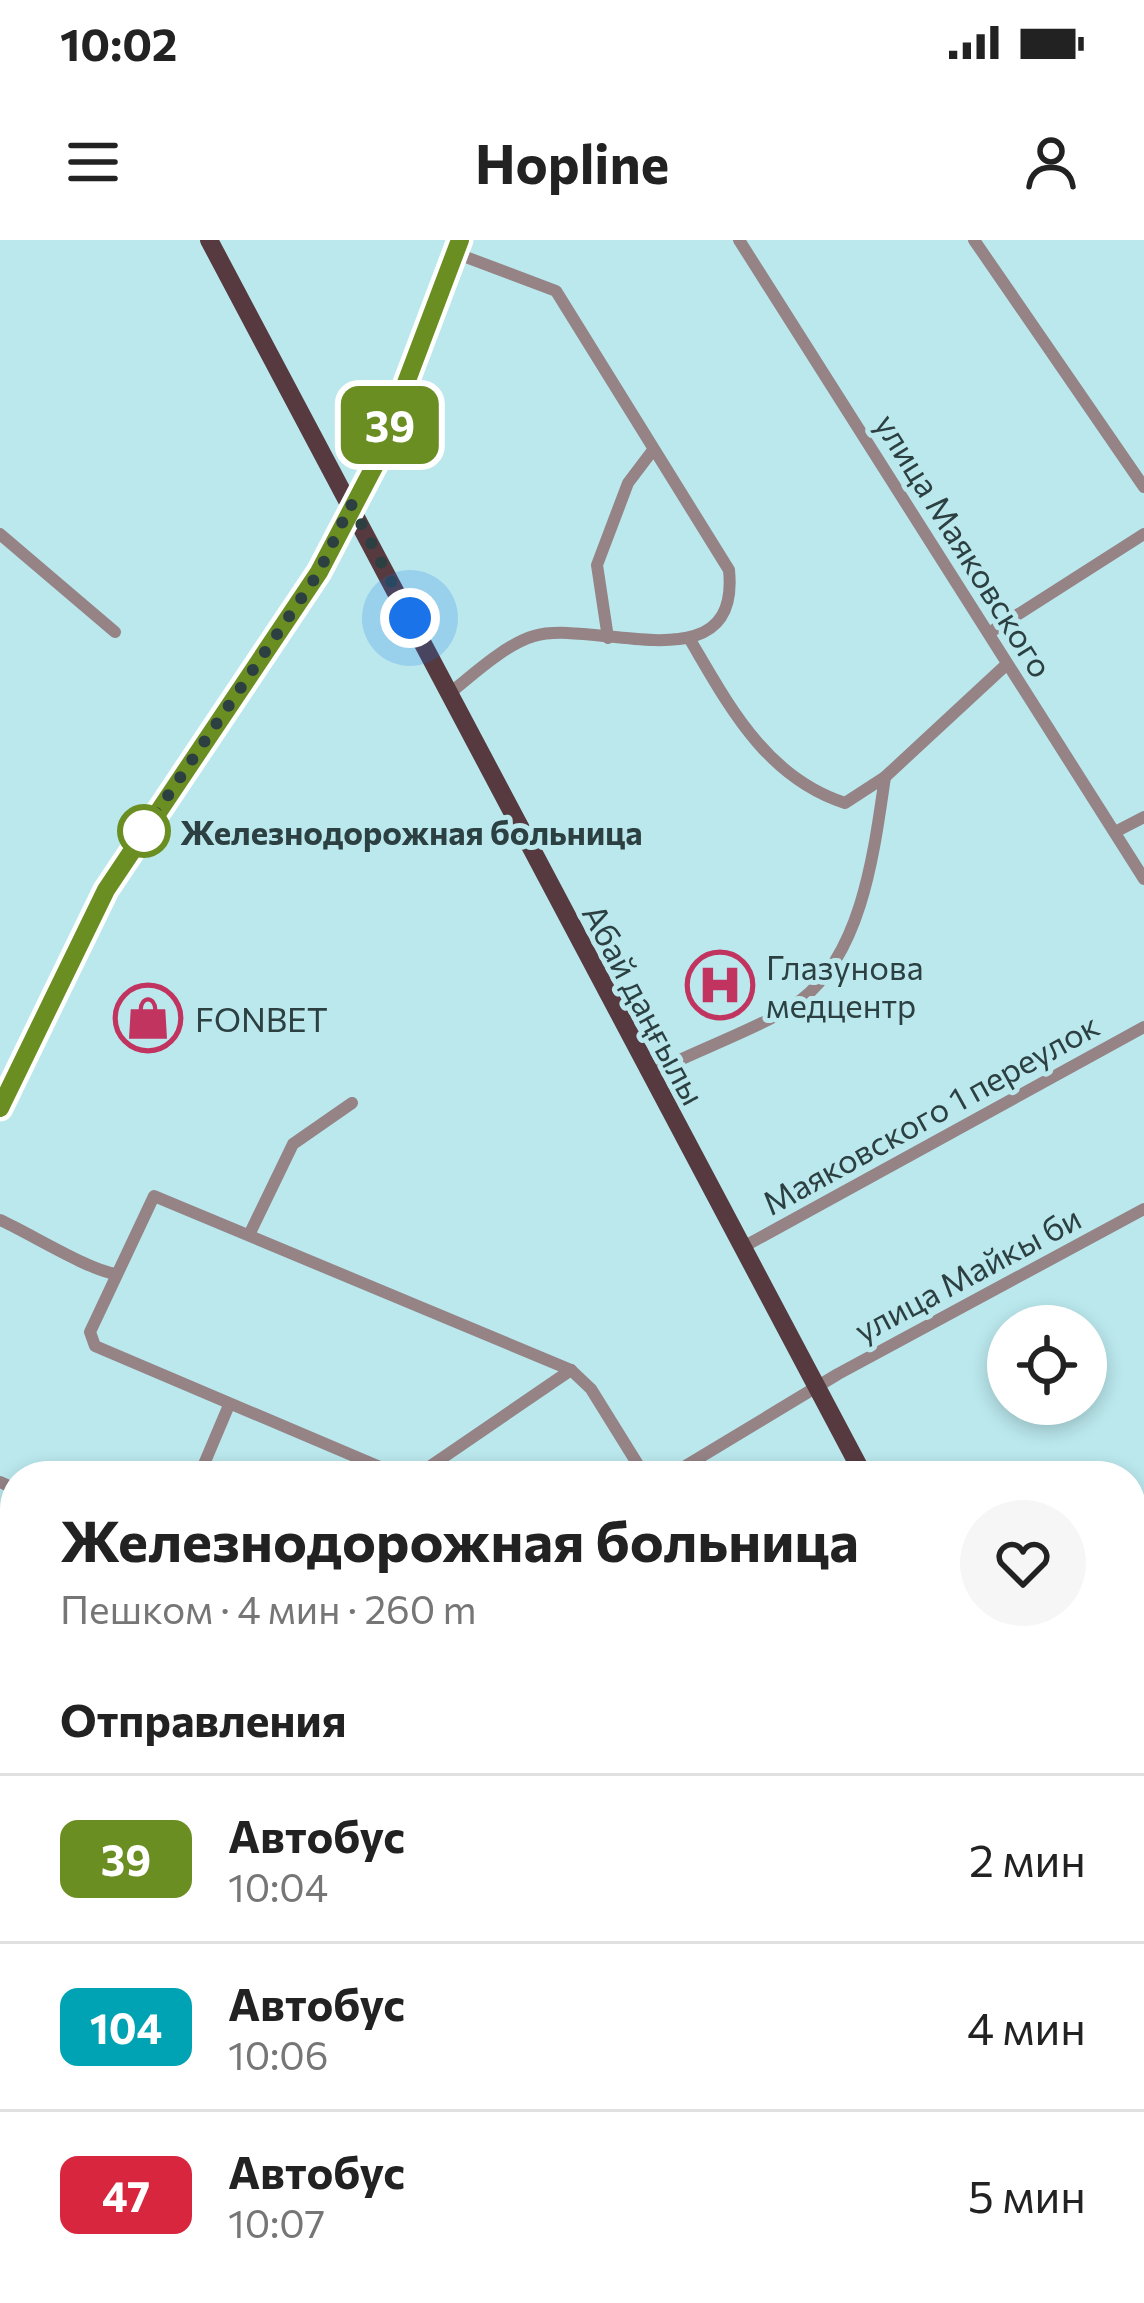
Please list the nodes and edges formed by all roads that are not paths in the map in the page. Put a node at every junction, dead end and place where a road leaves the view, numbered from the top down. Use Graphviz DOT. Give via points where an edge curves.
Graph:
graph roads {
  1 [pos="209,240"];
  2 [pos="739,240"];
  3 [pos="974,240"];
  4 [pos="457,246"];
  5 [pos="653,450"];
  6 [pos="1144,487"];
  7 [pos="351,504"];
  8 [pos="0,534"];
  9 [pos="1144,534"];
  10 [pos="116,632"];
  11 [pos="989,633"];
  12 [pos="608,638"];
  13 [pos="689,638"];
  14 [pos="1007,664"];
  15 [pos="449,694"];
  16 [pos="885,777"];
  17 [pos="1144,817"];
  18 [pos="1117,831"];
  19 [pos="1144,879"];
  20 [pos="1144,1027"];
  21 [pos="648,1075"];
  22 [pos="352,1103"];
  23 [pos="1,1105"];
  24 [pos="1144,1209"];
  25 [pos="0,1220"];
  26 [pos="250,1233"];
  27 [pos="742,1247"];
  28 [pos="116,1274"];
  29 [pos="571,1370"];
  30 [pos="816,1386"];
  31 [pos="230,1405"];
  32 [pos="206,1461"];
  33 [pos="365,1461"];
  34 [pos="438,1461"];
  35 [pos="636,1461"];
  36 [pos="694,1461"];
  37 [pos="856,1461"];
  1 -- 7 [label="main road, Абай даңғылы"];
  2 -- 11 [label="street, улица Маяковского"];
  3 -- 6 [label="street"];
  4 -- 5 [label="street" via="556,291"];
  4 -- 7 [label="main road" via="375,465"];
  5 -- 12 [label="street" via="628,483 597,565"];
  5 -- 13 [label="street" via="729,570 732,596 723,616"];
  7 -- 15 [label="main road, Абай даңғылы"];
  7 -- 23 [label="main road" via="319,572 106,890"];
  8 -- 10 [label="street"];
  9 -- 11 [label="street"];
  11 -- 14 [label="street, улица Маяковского"];
  12 -- 13 [label="street"];
  12 -- 15 [label="street" via="535,635"];
  13 -- 16 [label="street" via="749,740 829,798 845,803"];
  14 -- 16 [label="street"];
  14 -- 18 [label="street, улица Маяковского"];
  15 -- 21 [label="main road, Абай даңғылы"];
  16 -- 21 [label="street" via="860,903 835,963 799,1002"];
  17 -- 18 [label="street"];
  18 -- 19 [label="street, улица Маяковского"];
  20 -- 27 [label="street, Маяковского 1 переулок"];
  21 -- 27 [label="main road, Абай даңғылы"];
  22 -- 26 [label="street" via="293,1144"];
  24 -- 30 [label="street, улица Майкы би"];
  25 -- 28 [label="street"];
  26 -- 28 [label="street" via="152,1198"];
  26 -- 29 [label="street"];
  27 -- 30 [label="main road, Абай даңғылы"];
  28 -- 31 [label="street" via="90,1332 95,1346"];
  29 -- 34 [label="street"];
  29 -- 35 [label="street"];
  30 -- 36 [label="street, улица Майкы би"];
  30 -- 37 [label="main road, Абай даңғылы"];
  31 -- 32 [label="street"];
  31 -- 33 [label="street"];
}
